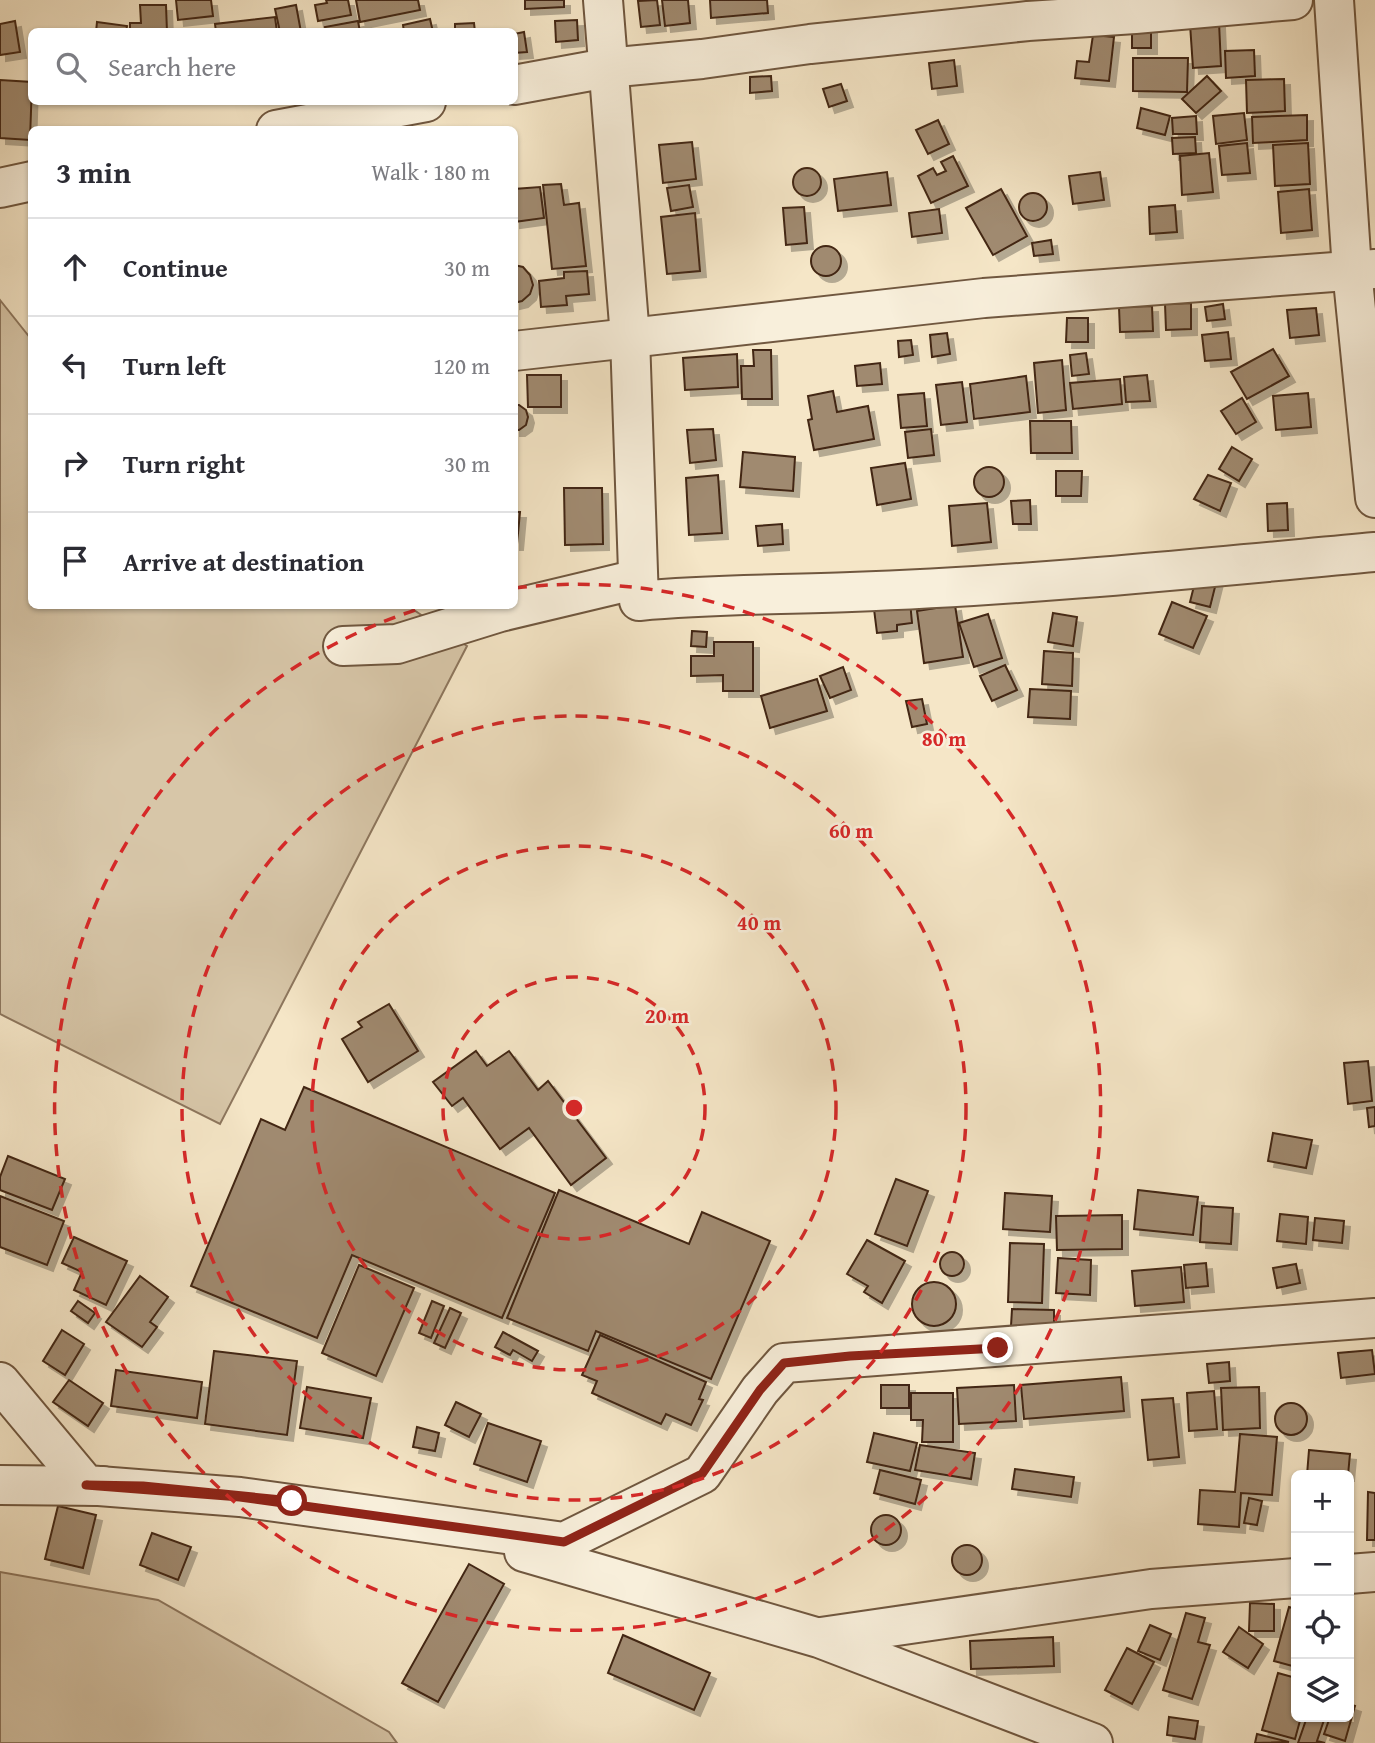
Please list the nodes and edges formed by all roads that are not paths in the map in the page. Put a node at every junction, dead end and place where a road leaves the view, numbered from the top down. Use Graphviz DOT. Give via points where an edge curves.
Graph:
graph roads {
  1 [pos="603,0"];
  2 [pos="1293,0"];
  3 [pos="1334,0"];
  4 [pos="607,68"];
  5 [pos="518,84"];
  6 [pos="410,105"];
  7 [pos="297,126"];
  8 [pos="28,182"];
  9 [pos="0,188"];
  10 [pos="1363,270"];
  11 [pos="630,337"];
  12 [pos="518,351"];
  13 [pos="1375,498"];
  14 [pos="1375,552"];
  15 [pos="638,579"];
  16 [pos="518,608"];
  17 [pos="513,609"];
  18 [pos="343,646"];
  19 [pos="1375,1318"];
  20 [pos="0,1382"];
  21 [pos="0,1485"];
  22 [pos="86,1485"];
  23 [pos="1375,1572"];
  24 [pos="1354,1574"];
  25 [pos="1291,1578"];
  26 [pos="819,1638"];
  27 [pos="1093,1743"];
  1 -- 4 [label="street"];
  2 -- 4 [label="street" via="1028,21"];
  3 -- 10 [label="street"];
  4 -- 5 [label="street"];
  4 -- 11 [label="street"];
  6 -- 7 [label="street"];
  8 -- 9 [label="street"];
  10 -- 11 [label="street" via="984,298"];
  10 -- 13 [label="street"];
  11 -- 12 [label="street"];
  11 -- 15 [label="street"];
  14 -- 15 [label="street" via="1127,575 639,601"];
  15 -- 16 [label="street"];
  17 -- 18 [label="street" via="397,644"];
  19 -- 22 [label="street" via="784,1363 702,1474 564,1542 240,1497"];
  20 -- 22 [label="street"];
  21 -- 22 [label="street"];
  22 -- 26 [label="street" via="292,1501 408,1521"];
  23 -- 24 [label="street"];
  25 -- 26 [label="street" via="1151,1589"];
  26 -- 27 [label="street"];
}
